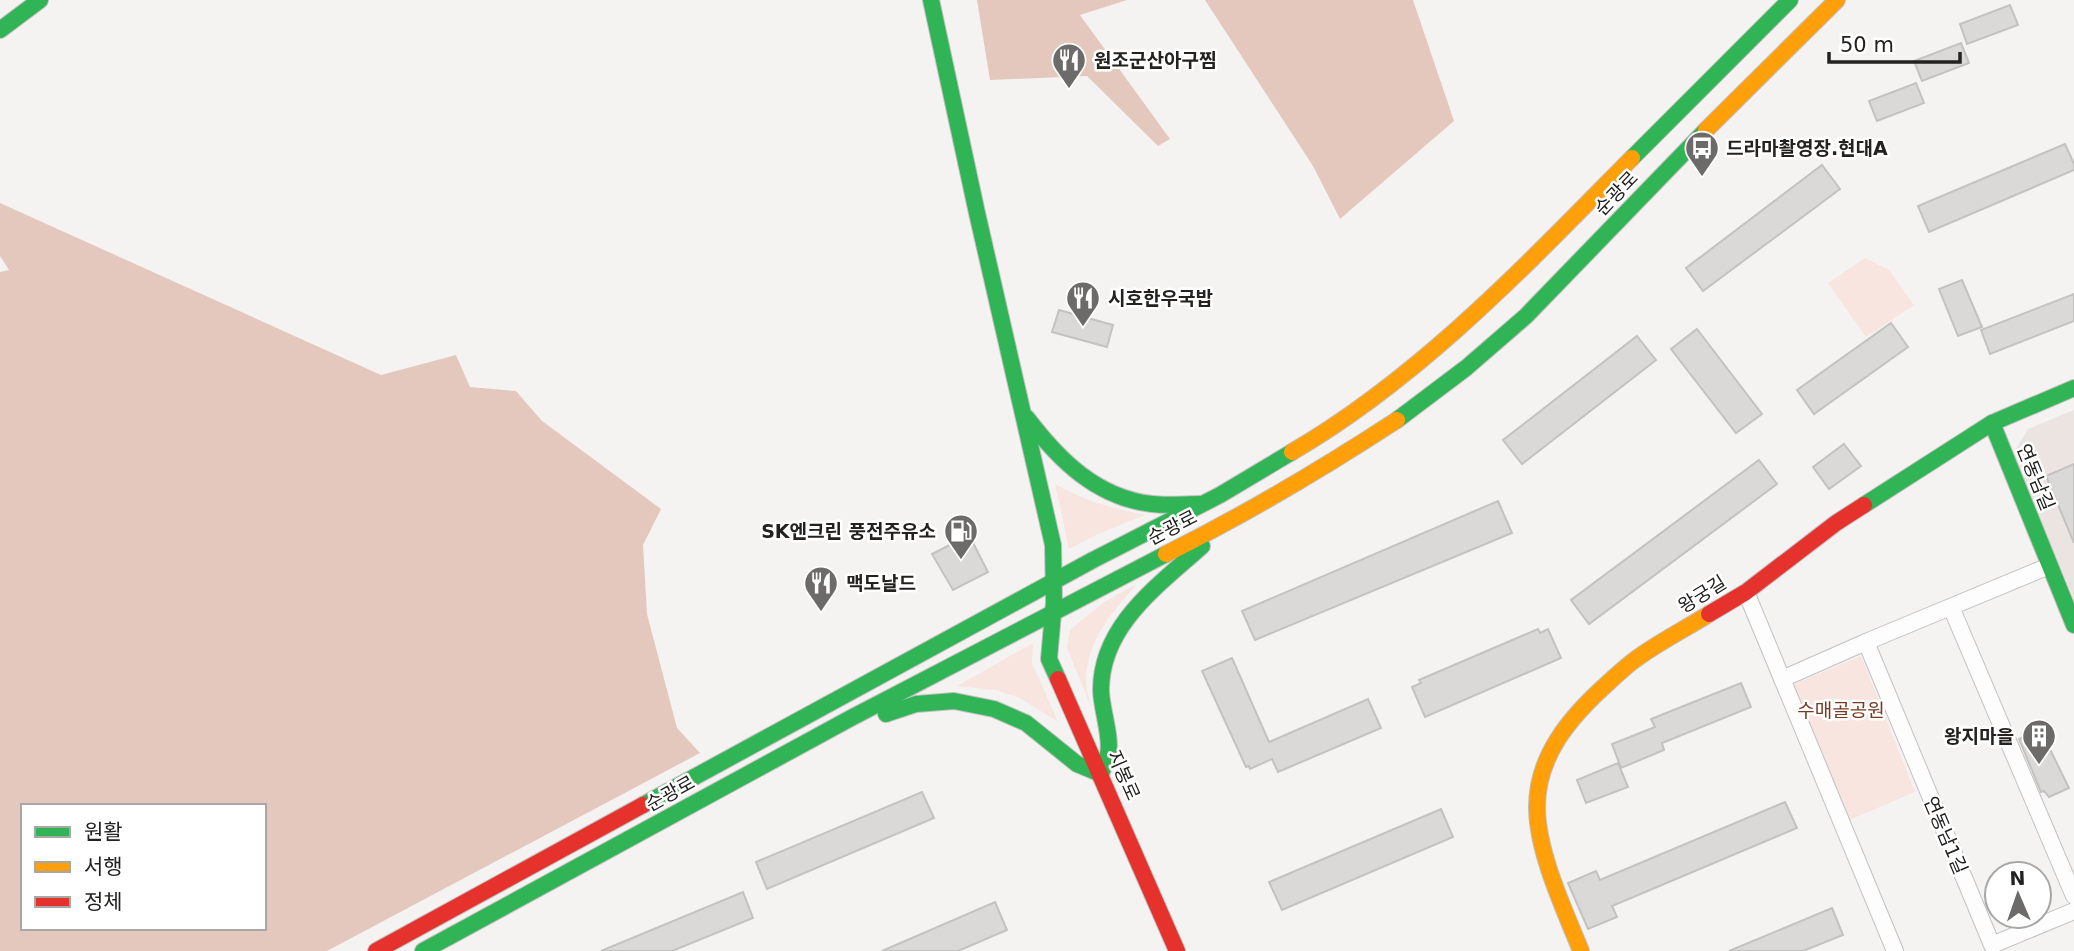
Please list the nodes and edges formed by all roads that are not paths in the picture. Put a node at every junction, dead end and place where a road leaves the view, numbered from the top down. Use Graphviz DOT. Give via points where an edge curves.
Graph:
graph roads {
  1 [pos="40,0"];
  2 [pos="931,0"];
  3 [pos="1790,0"];
  4 [pos="1837,0"];
  5 [pos="0,30"];
  6 [pos="2074,388"];
  7 [pos="1022,411"];
  8 [pos="1992,423"];
  9 [pos="1201,504"];
  10 [pos="1229,522"];
  11 [pos="2049,566"];
  12 [pos="1056,581"];
  13 [pos="1746,592"];
  14 [pos="1951,607"];
  15 [pos="1055,613"];
  16 [pos="2074,625"];
  17 [pos="1866,642"];
  18 [pos="1782,679"];
  19 [pos="851,718"];
  20 [pos="1101,775"];
  21 [pos="2074,896"];
  22 [pos="2074,911"];
  23 [pos="1986,948"];
  24 [pos="376,951"];
  25 [pos="423,951"];
  26 [pos="1177,951"];
  27 [pos="1581,951"];
  28 [pos="1895,951"];
  1 -- 5 [label="main road"];
  2 -- 7 [label="main road, 지봉로"];
  3 -- 9 [label="main road, 순광로" via="1488,303 1327,432"];
  4 -- 10 [label="main road, 순광로" via="1526,316 1466,368 1407,414"];
  6 -- 8 [label="main road, 왕궁길"];
  7 -- 9 [label="main road" via="1050,449 1085,480 1111,494 1150,503"];
  7 -- 12 [label="main road, 지봉로" via="1053,545"];
  8 -- 11 [label="main road, 연동남길"];
  8 -- 13 [label="main road, 왕궁길" via="1836,523"];
  9 -- 12 [label="main road, 순광로"];
  10 -- 15 [label="main road, 순광로"];
  10 -- 20 [label="main road" via="1139,603 1116,633 1101,690 1109,752"];
  11 -- 14 [label="street"];
  11 -- 16 [label="main road, 연동남길"];
  12 -- 15 [label="main road, 지봉로"];
  12 -- 24 [label="main road, 순광로"];
  13 -- 18 [label="street"];
  13 -- 27 [label="main road, 왕궁길" via="1617,674 1567,724 1546,760 1538,794 1540,833 1556,891"];
  14 -- 17 [label="street"];
  14 -- 21 [label="street"];
  15 -- 19 [label="main road, 순광로"];
  15 -- 20 [label="main road, 지봉로" via="1049,659"];
  17 -- 18 [label="street"];
  17 -- 23 [label="street, 연동남1길"];
  18 -- 28 [label="street"];
  19 -- 20 [label="main road" via="954,701 994,709 1026,723 1077,764"];
  19 -- 25 [label="main road, 순광로"];
  20 -- 26 [label="main road, 지봉로"];
  22 -- 23 [label="street, 연동남1길"];
}
